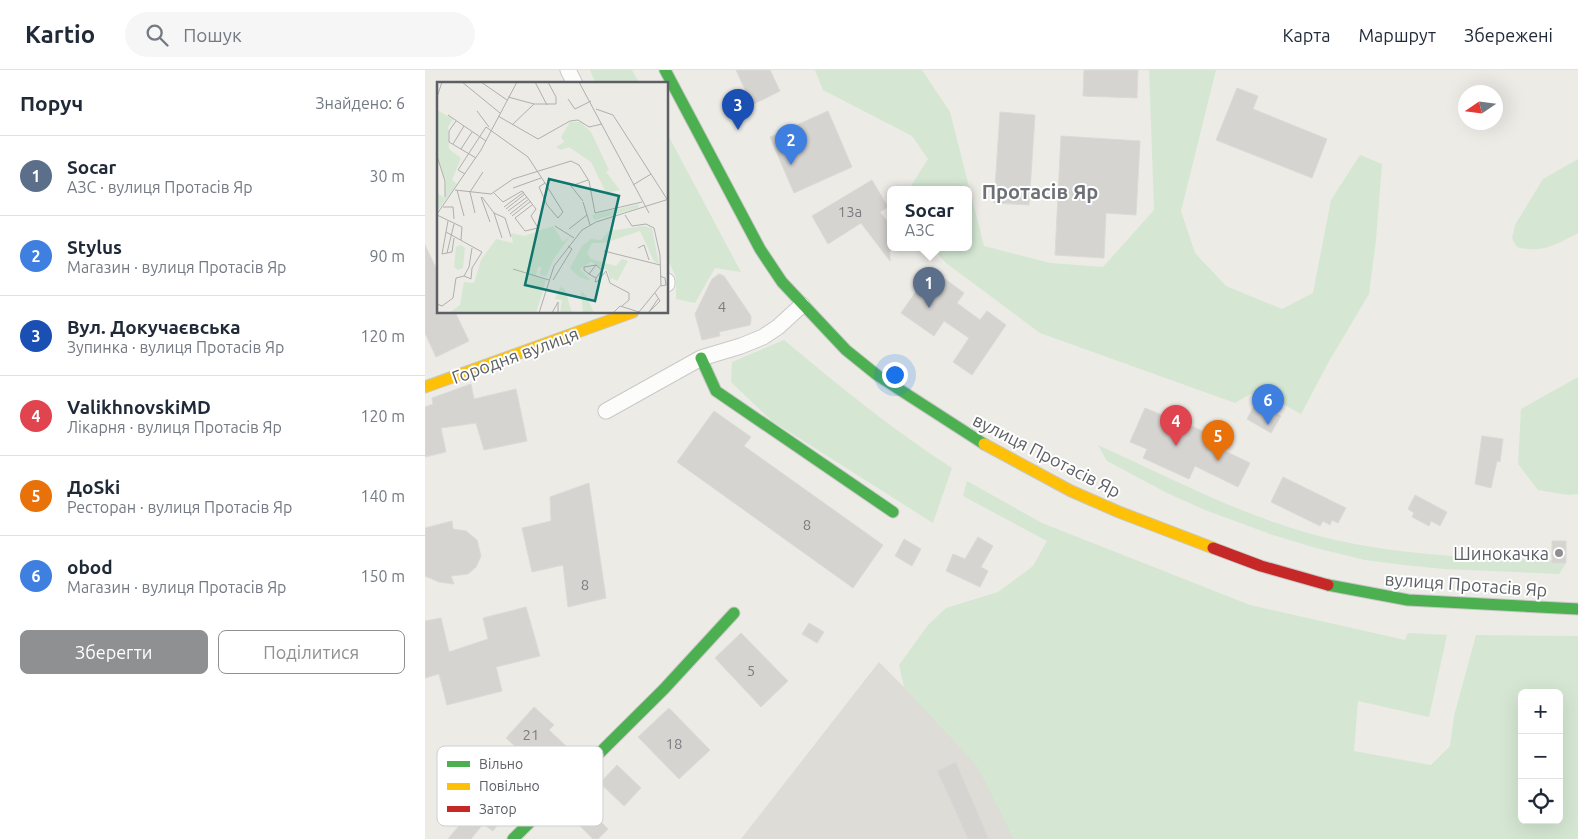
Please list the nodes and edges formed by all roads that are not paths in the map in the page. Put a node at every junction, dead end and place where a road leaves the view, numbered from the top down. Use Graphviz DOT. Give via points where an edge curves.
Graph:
graph roads {
  1 [pos="568,70"];
  2 [pos="665,70"];
  3 [pos="574,82"];
  4 [pos="802,305"];
  5 [pos="627,314"];
  6 [pos="701,358"];
  7 [pos="425,387"];
  8 [pos="605,411"];
  9 [pos="893,512"];
  10 [pos="1578,609"];
  11 [pos="734,613"];
  12 [pos="603,750"];
  13 [pos="526,826"];
  14 [pos="513,839"];
  1 -- 3 [label="street"];
  2 -- 4 [label="main road, вулиця Протасів Яр" via="760,249"];
  4 -- 6 [label="street" via="763,337"];
  4 -- 10 [label="main road, вулиця Протасів Яр" via="846,350 877,375 972,438 1071,491 1218,551 1316,583 1408,600"];
  5 -- 7 [label="main road, Городня вулиця"];
  6 -- 8 [label="street"];
  6 -- 9 [label="main road" via="716,391"];
  11 -- 12 [label="main road"];
  13 -- 14 [label="main road"];
}
